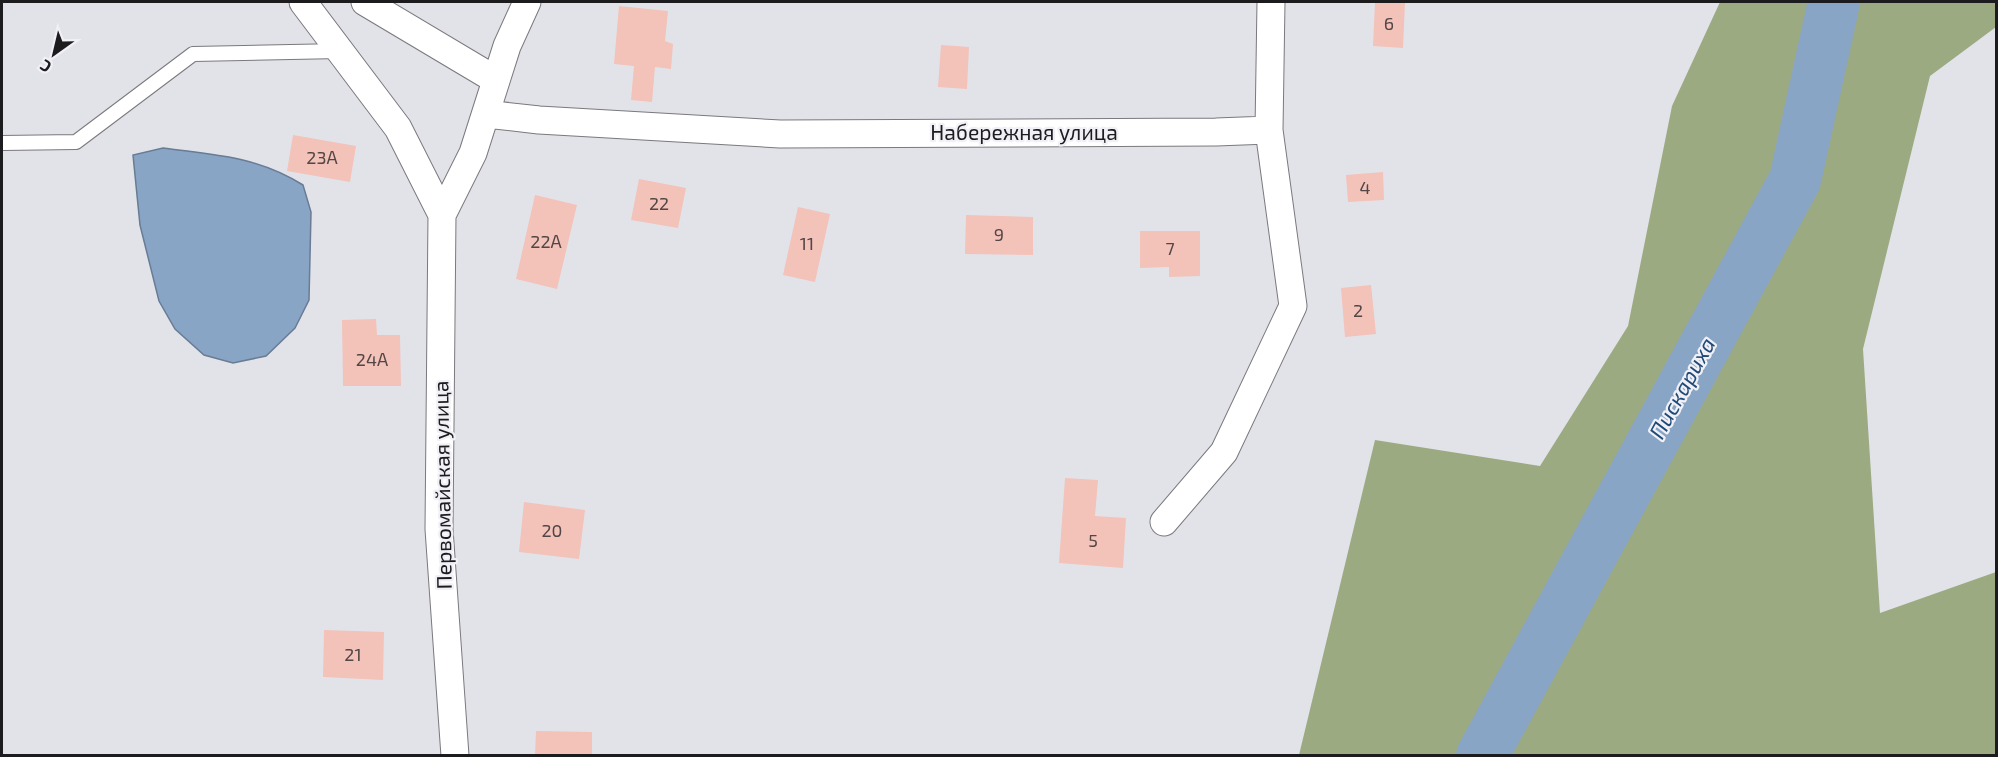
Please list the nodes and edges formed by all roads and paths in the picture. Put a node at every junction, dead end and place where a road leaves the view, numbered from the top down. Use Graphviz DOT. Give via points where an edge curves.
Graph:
graph roads {
  1 [pos="303,2"];
  2 [pos="365,2"];
  3 [pos="527,2"];
  4 [pos="1271,2"];
  5 [pos="340,51"];
  6 [pos="496,80"];
  7 [pos="486,114"];
  8 [pos="1269,130"];
  9 [pos="2,143"];
  10 [pos="442,215"];
  11 [pos="1164,522"];
  12 [pos="455,756"];
  1 -- 5 [label="street, Первомайская улица"];
  2 -- 6 [label="street"];
  3 -- 6 [label="street, Первомайская улица"];
  4 -- 8 [label="street"];
  5 -- 9 [label="lane" via="193,54 76,142"];
  5 -- 10 [label="street, Первомайская улица" via="398,128"];
  6 -- 7 [label="street, Первомайская улица"];
  7 -- 8 [label="street, Набережная улица" via="780,134"];
  7 -- 10 [label="street, Первомайская улица" via="473,153"];
  8 -- 11 [label="street" via="1293,306 1224,452"];
  10 -- 12 [label="street, Первомайская улица" via="439,529"];
}
